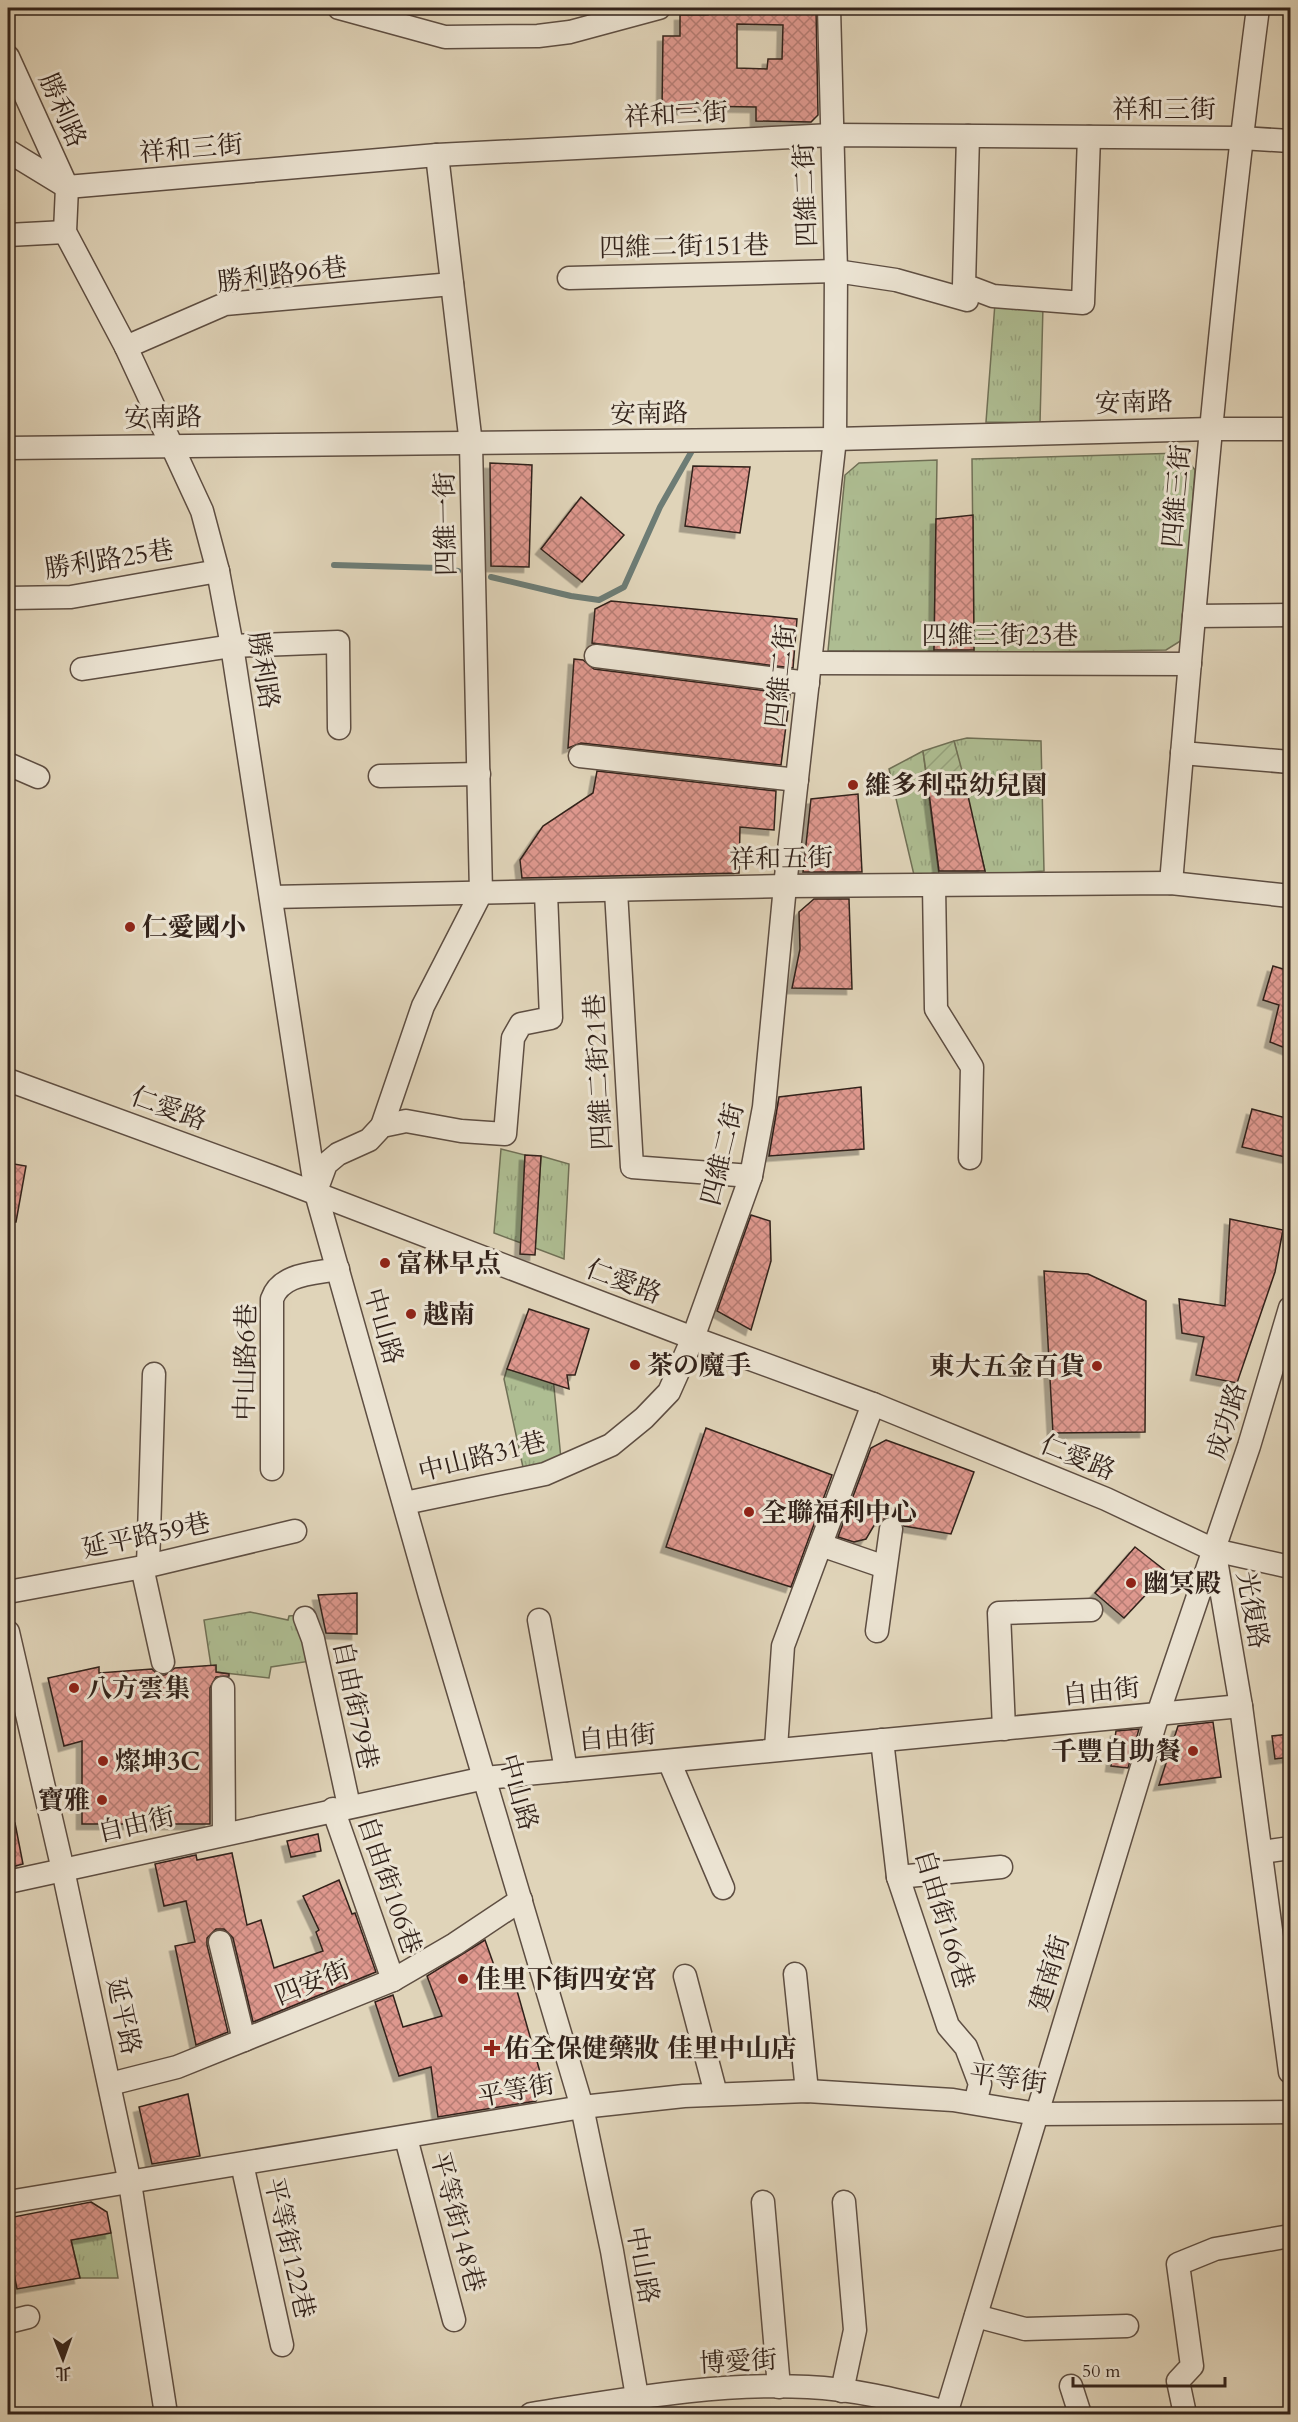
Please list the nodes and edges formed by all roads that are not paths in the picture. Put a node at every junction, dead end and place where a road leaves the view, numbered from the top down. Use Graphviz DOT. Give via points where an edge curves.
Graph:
graph roads {
  1 [pos="339,8"];
  2 [pos="659,8"];
  3 [pos="829,8"];
  4 [pos="1258,8"];
  5 [pos="8,57"];
  6 [pos="832,135"];
  7 [pos="968,136"];
  8 [pos="1089,137"];
  9 [pos="1241,138"];
  10 [pos="1290,141"];
  11 [pos="8,151"];
  12 [pos="437,156"];
  13 [pos="67,187"];
  14 [pos="65,232"];
  15 [pos="8,236"];
  16 [pos="836,271"];
  17 [pos="569,278"];
  18 [pos="452,284"];
  19 [pos="967,300"];
  20 [pos="126,347"];
  21 [pos="1210,429"];
  22 [pos="1290,429"];
  23 [pos="835,440"];
  24 [pos="471,444"];
  25 [pos="171,446"];
  26 [pos="8,448"];
  27 [pos="218,571"];
  28 [pos="8,598"];
  29 [pos="1290,615"];
  30 [pos="1194,616"];
  31 [pos="232,646"];
  32 [pos="596,656"];
  33 [pos="1190,664"];
  34 [pos="82,669"];
  35 [pos="809,673"];
  36 [pos="339,728"];
  37 [pos="1182,753"];
  38 [pos="580,756"];
  39 [pos="1290,762"];
  40 [pos="8,764"];
  41 [pos="479,774"];
  42 [pos="380,776"];
  43 [pos="38,777"];
  44 [pos="797,780"];
  45 [pos="1171,883"];
  46 [pos="934,885"];
  47 [pos="785,886"];
  48 [pos="616,891"];
  49 [pos="481,893"];
  50 [pos="546,893"];
  51 [pos="1290,896"];
  52 [pos="272,897"];
  53 [pos="8,1080"];
  54 [pos="382,1126"];
  55 [pos="970,1158"];
  56 [pos="751,1176"];
  57 [pos="316,1193"];
  58 [pos="338,1269"];
  59 [pos="1290,1308"];
  60 [pos="693,1338"];
  61 [pos="154,1374"];
  62 [pos="873,1404"];
  63 [pos="272,1469"];
  64 [pos="405,1503"];
  65 [pos="891,1529"];
  66 [pos="295,1531"];
  67 [pos="821,1545"];
  68 [pos="1214,1550"];
  69 [pos="145,1566"];
  70 [pos="885,1567"];
  71 [pos="1290,1567"];
  72 [pos="8,1592"];
  73 [pos="1091,1610"];
  74 [pos="305,1618"];
  75 [pos="539,1620"];
  76 [pos="877,1631"];
  77 [pos="8,1632"];
  78 [pos="163,1662"];
  79 [pos="223,1688"];
  80 [pos="1241,1706"];
  81 [pos="1158,1714"];
  82 [pos="1004,1729"];
  83 [pos="882,1740"];
  84 [pos="776,1748"];
  85 [pos="669,1761"];
  86 [pos="566,1770"];
  87 [pos="485,1778"];
  88 [pos="341,1808"];
  89 [pos="224,1834"];
  90 [pos="1290,1848"];
  91 [pos="1262,1852"];
  92 [pos="1001,1867"];
  93 [pos="63,1870"];
  94 [pos="898,1877"];
  95 [pos="8,1882"];
  96 [pos="723,1888"];
  97 [pos="521,1900"];
  98 [pos="220,1942"];
  99 [pos="795,1974"];
  100 [pos="685,1976"];
  101 [pos="393,1980"];
  102 [pos="244,2040"];
  103 [pos="1290,2072"];
  104 [pos="110,2085"];
  105 [pos="807,2091"];
  106 [pos="717,2094"];
  107 [pos="975,2103"];
  108 [pos="582,2107"];
  109 [pos="1290,2112"];
  110 [pos="1037,2114"];
  111 [pos="406,2138"];
  112 [pos="242,2164"];
  113 [pos="130,2183"];
  114 [pos="8,2202"];
  115 [pos="763,2202"];
  116 [pos="844,2202"];
  117 [pos="1290,2236"];
  118 [pos="976,2316"];
  119 [pos="454,2320"];
  120 [pos="1127,2326"];
  121 [pos="282,2345"];
  122 [pos="1071,2386"];
  123 [pos="779,2387"];
  124 [pos="842,2391"];
  125 [pos="639,2406"];
  126 [pos="947,2413"];
  127 [pos="166,2415"];
  128 [pos="531,2415"];
  129 [pos="1080,2415"];
  130 [pos="1185,2415"];
  1 -- 2 [label="street" via="445,37 570,32"];
  3 -- 6 [label="street, 四維二街"];
  4 -- 9 [label="street, 四維三街"];
  5 -- 13 [label="street, 勝利路"];
  6 -- 7 [label="street, 祥和三街"];
  6 -- 12 [label="street, 祥和三街"];
  6 -- 16 [label="street, 四維二街"];
  7 -- 8 [label="street, 祥和三街"];
  7 -- 8 [label="street" via="964,285 993,296 1083,303"];
  8 -- 9 [label="street, 祥和三街"];
  9 -- 10 [label="street, 祥和三街"];
  9 -- 21 [label="street, 四維三街"];
  11 -- 13 [label="street, 勝利路"];
  12 -- 13 [label="street, 祥和三街"];
  12 -- 18 [label="street, 四維一街"];
  13 -- 14 [label="street, 勝利路"];
  14 -- 15 [label="street"];
  14 -- 20 [label="street, 勝利路"];
  16 -- 17 [label="street, 四維二街151巷"];
  16 -- 19 [label="street, 四維二街151巷" via="896,280"];
  16 -- 23 [label="street, 四維二街"];
  18 -- 20 [label="street, 勝利路96巷" via="225,304"];
  18 -- 24 [label="street, 四維一街"];
  20 -- 25 [label="street, 勝利路"];
  21 -- 22 [label="street, 安南路"];
  21 -- 23 [label="street, 安南路"];
  21 -- 30 [label="street, 四維三街"];
  23 -- 24 [label="street, 安南路"];
  23 -- 35 [label="street, 四維二街"];
  24 -- 25 [label="street, 安南路"];
  24 -- 41 [label="street, 四維一街"];
  25 -- 26 [label="street, 安南路"];
  25 -- 27 [label="street, 勝利路" via="202,511"];
  27 -- 28 [label="street, 勝利路25巷" via="71,597"];
  27 -- 31 [label="street, 勝利路"];
  29 -- 30 [label="street"];
  30 -- 33 [label="street, 四維三街"];
  31 -- 34 [label="street"];
  31 -- 36 [label="street" via="338,642"];
  31 -- 52 [label="street, 勝利路"];
  32 -- 35 [label="street, 四維三街23巷"];
  33 -- 35 [label="street, 四維三街23巷"];
  33 -- 37 [label="street, 四維三街"];
  35 -- 44 [label="street, 四維二街"];
  37 -- 39 [label="street"];
  37 -- 45 [label="street, 四維三街"];
  38 -- 44 [label="street"];
  40 -- 43 [label="street"];
  41 -- 42 [label="street"];
  41 -- 49 [label="street, 四維一街"];
  44 -- 47 [label="street, 四維二街"];
  45 -- 46 [label="street, 祥和五街"];
  45 -- 51 [label="street, 祥和五街"];
  46 -- 47 [label="street, 祥和五街"];
  46 -- 55 [label="street" via="936,1009 972,1067"];
  47 -- 48 [label="street, 祥和五街"];
  47 -- 56 [label="street, 四維二街" via="764,1107"];
  48 -- 50 [label="street, 祥和五街"];
  48 -- 56 [label="street, 四維二街21巷" via="632,1167"];
  49 -- 50 [label="street, 祥和五街"];
  49 -- 52 [label="street, 祥和五街"];
  49 -- 54 [label="street" via="423,1006"];
  50 -- 54 [label="street" via="551,1018 521,1024 513,1038 505,1134 406,1121"];
  52 -- 57 [label="street, 勝利路"];
  53 -- 57 [label="street, 仁愛路"];
  54 -- 57 [label="street" via="369,1140 326,1164"];
  56 -- 60 [label="street, 四維二街"];
  57 -- 58 [label="street, 中山路"];
  57 -- 60 [label="street, 仁愛路"];
  58 -- 63 [label="street, 中山路6巷" via="290,1279 276,1287 272,1299"];
  58 -- 64 [label="street, 中山路"];
  59 -- 68 [label="street, 成功路"];
  60 -- 62 [label="street, 仁愛路"];
  60 -- 64 [label="street, 中山路31巷" via="669,1392 611,1445 545,1474"];
  61 -- 69 [label="street"];
  62 -- 67 [label="street"];
  62 -- 68 [label="street, 仁愛路" via="1106,1499"];
  64 -- 87 [label="street, 中山路"];
  65 -- 70 [label="street"];
  66 -- 69 [label="street, 延平路59巷"];
  67 -- 70 [label="street"];
  67 -- 84 [label="street" via="783,1646"];
  68 -- 71 [label="street, 仁愛路"];
  68 -- 80 [label="street, 光復路"];
  68 -- 81 [label="street, 建南街"];
  69 -- 72 [label="street, 延平路59巷"];
  69 -- 78 [label="street"];
  70 -- 76 [label="street"];
  73 -- 82 [label="street" via="999,1613"];
  74 -- 88 [label="street, 自由街79巷" via="313,1639"];
  75 -- 86 [label="street"];
  77 -- 93 [label="street, 延平路"];
  79 -- 89 [label="street"];
  80 -- 81 [label="street, 自由街"];
  80 -- 91 [label="street, 光復路"];
  81 -- 82 [label="street, 自由街"];
  81 -- 110 [label="street, 建南街"];
  82 -- 83 [label="street, 自由街"];
  83 -- 84 [label="street, 自由街"];
  83 -- 94 [label="street, 自由街166巷"];
  84 -- 85 [label="street, 自由街"];
  85 -- 86 [label="street, 自由街"];
  85 -- 96 [label="street"];
  86 -- 87 [label="street, 自由街"];
  87 -- 88 [label="street, 自由街"];
  87 -- 97 [label="street, 中山路"];
  88 -- 89 [label="street, 自由街"];
  88 -- 101 [label="street, 自由街106巷"];
  89 -- 93 [label="street, 自由街"];
  90 -- 91 [label="street"];
  91 -- 103 [label="street, 光復路"];
  92 -- 94 [label="street"];
  93 -- 95 [label="street, 自由街"];
  93 -- 104 [label="street, 延平路"];
  94 -- 107 [label="street, 自由街166巷" via="948,2026 966,2047 980,2084"];
  97 -- 101 [label="street, 四安街"];
  97 -- 108 [label="street, 中山路"];
  98 -- 102 [label="street"];
  99 -- 105 [label="street"];
  100 -- 106 [label="street"];
  101 -- 102 [label="street, 四安街"];
  102 -- 104 [label="street, 四安街" via="177,2067"];
  104 -- 113 [label="street, 延平路"];
  105 -- 106 [label="street, 平等街"];
  105 -- 107 [label="street, 平等街"];
  106 -- 108 [label="street, 平等街"];
  107 -- 110 [label="street, 平等街"];
  108 -- 111 [label="street, 平等街"];
  108 -- 125 [label="street, 中山路"];
  109 -- 110 [label="street, 平等街"];
  110 -- 118 [label="street, 建南街"];
  111 -- 112 [label="street, 平等街"];
  111 -- 119 [label="street, 平等街148巷"];
  112 -- 113 [label="street, 平等街"];
  112 -- 121 [label="street, 平等街122巷"];
  113 -- 114 [label="street, 平等街"];
  113 -- 127 [label="street, 延平路"];
  115 -- 123 [label="street"];
  116 -- 124 [label="street" via="855,2330"];
  117 -- 130 [label="street" via="1215,2249 1178,2264 1192,2366 1178,2381"];
  118 -- 120 [label="street" via="1025,2329"];
  118 -- 126 [label="street, 建南街"];
  122 -- 129 [label="street"];
  123 -- 124 [label="street, 博愛街"];
  123 -- 125 [label="street, 博愛街" via="744,2387"];
  124 -- 126 [label="street, 博愛街" via="886,2397"];
  125 -- 128 [label="street, 博愛街"];
}
